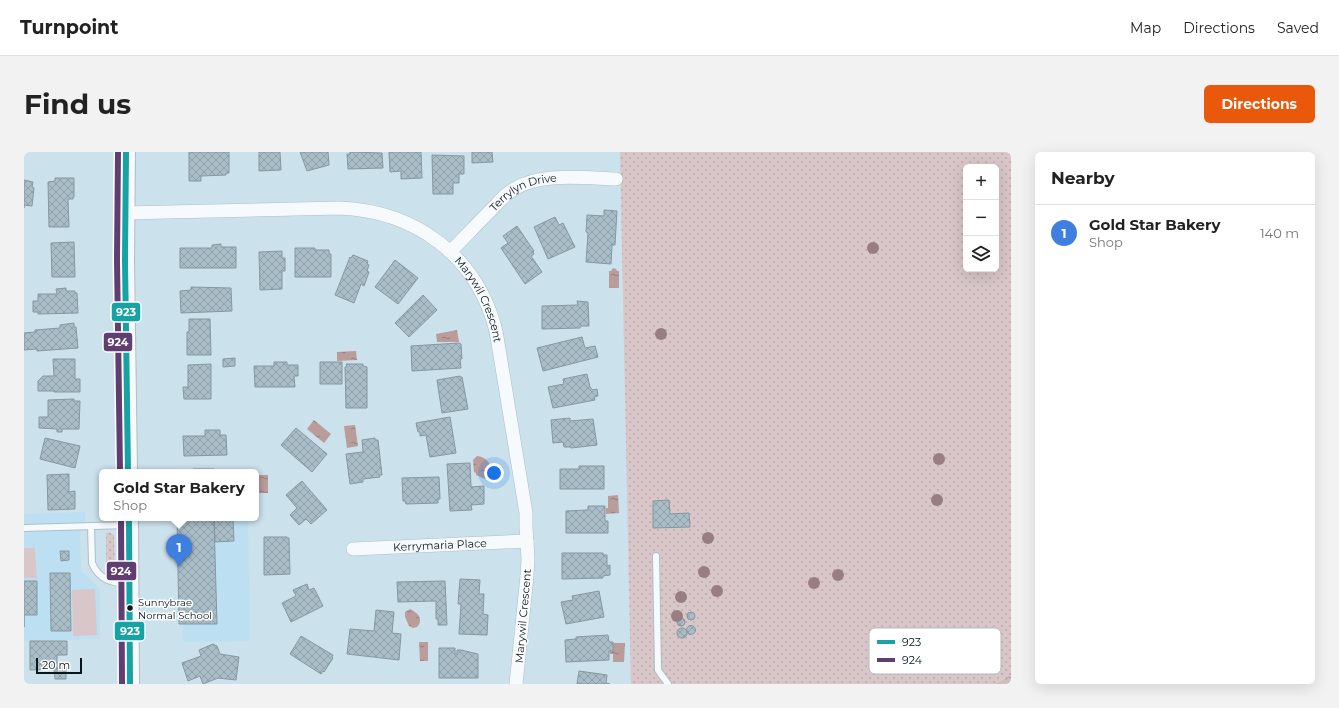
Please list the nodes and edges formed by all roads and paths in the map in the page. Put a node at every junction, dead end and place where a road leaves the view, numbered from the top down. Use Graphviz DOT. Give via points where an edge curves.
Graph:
graph roads {
  1 [pos="126,152"];
  2 [pos="616,179"];
  3 [pos="125,213"];
  4 [pos="450,252"];
  5 [pos="128,469"];
  6 [pos="129,522"];
  7 [pos="91,526"];
  8 [pos="24,528"];
  9 [pos="527,541"];
  10 [pos="353,549"];
  11 [pos="656,556"];
  12 [pos="130,584"];
  13 [pos="130,684"];
  14 [pos="516,684"];
  15 [pos="668,684"];
  1 -- 3 [label="main road"];
  2 -- 4 [label="street, Terrylyn Drive" via="562,178 523,184 503,197"];
  3 -- 4 [label="street, Marywil Crescent" via="339,208 363,210 389,216 413,226"];
  3 -- 5 [label="main road"];
  4 -- 9 [label="street, Marywil Crescent" via="476,283 492,314 526,513"];
  6 -- 7 [label="lane"];
  6 -- 12 [label="main road"];
  7 -- 8 [label="lane"];
  7 -- 12 [label="lane" via="94,568 107,580"];
  9 -- 10 [label="street, Kerrymaria Place"];
  9 -- 14 [label="street, Marywil Crescent" via="527,576"];
  11 -- 15 [label="lane" via="658,670"];
  12 -- 13 [label="main road"];
}
